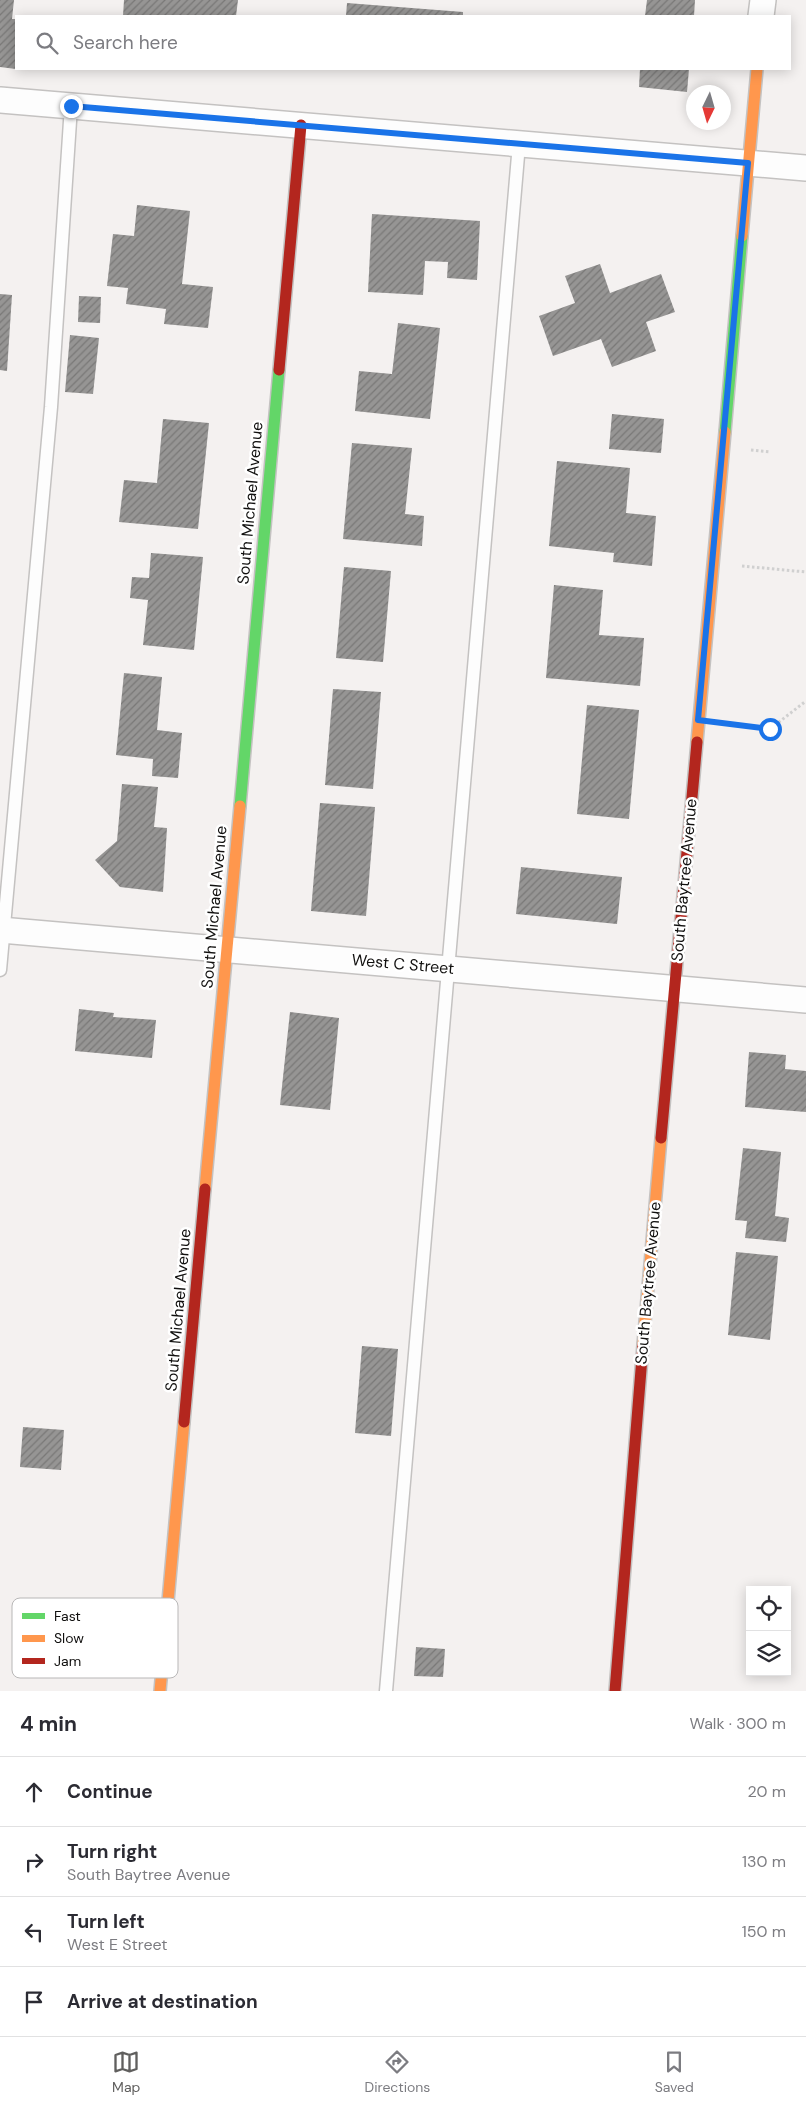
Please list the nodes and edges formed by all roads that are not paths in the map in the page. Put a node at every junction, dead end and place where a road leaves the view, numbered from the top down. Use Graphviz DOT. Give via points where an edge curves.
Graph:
graph roads {
  1 [pos="763,0"];
  2 [pos="762,15"];
  3 [pos="757,70"];
  4 [pos="0,100"];
  5 [pos="71,106"];
  6 [pos="300,125"];
  7 [pos="519,144"];
  8 [pos="748,163"];
  9 [pos="806,168"];
  10 [pos="2,930"];
  11 [pos="226,949"];
  12 [pos="450,968"];
  13 [pos="0,970"];
  14 [pos="674,988"];
  15 [pos="806,1000"];
  16 [pos="168,1598"];
  17 [pos="161,1678"];
  18 [pos="160,1691"];
  19 [pos="386,1691"];
  20 [pos="615,1691"];
  1 -- 2 [label="street"];
  3 -- 8 [label="street, South Baytree Avenue"];
  4 -- 5 [label="street"];
  5 -- 6 [label="street"];
  5 -- 10 [label="lane" via="51,407"];
  6 -- 7 [label="street"];
  6 -- 11 [label="street, South Michael Avenue"];
  7 -- 8 [label="street"];
  7 -- 12 [label="lane"];
  8 -- 9 [label="street"];
  8 -- 14 [label="street, South Baytree Avenue"];
  10 -- 11 [label="street, West C Street"];
  10 -- 13 [label="lane"];
  11 -- 12 [label="street, West C Street"];
  11 -- 16 [label="street, South Michael Avenue"];
  12 -- 14 [label="street, West C Street"];
  12 -- 19 [label="lane"];
  14 -- 15 [label="street, West C Street"];
  14 -- 20 [label="street, South Baytree Avenue"];
  17 -- 18 [label="street, South Michael Avenue"];
}
